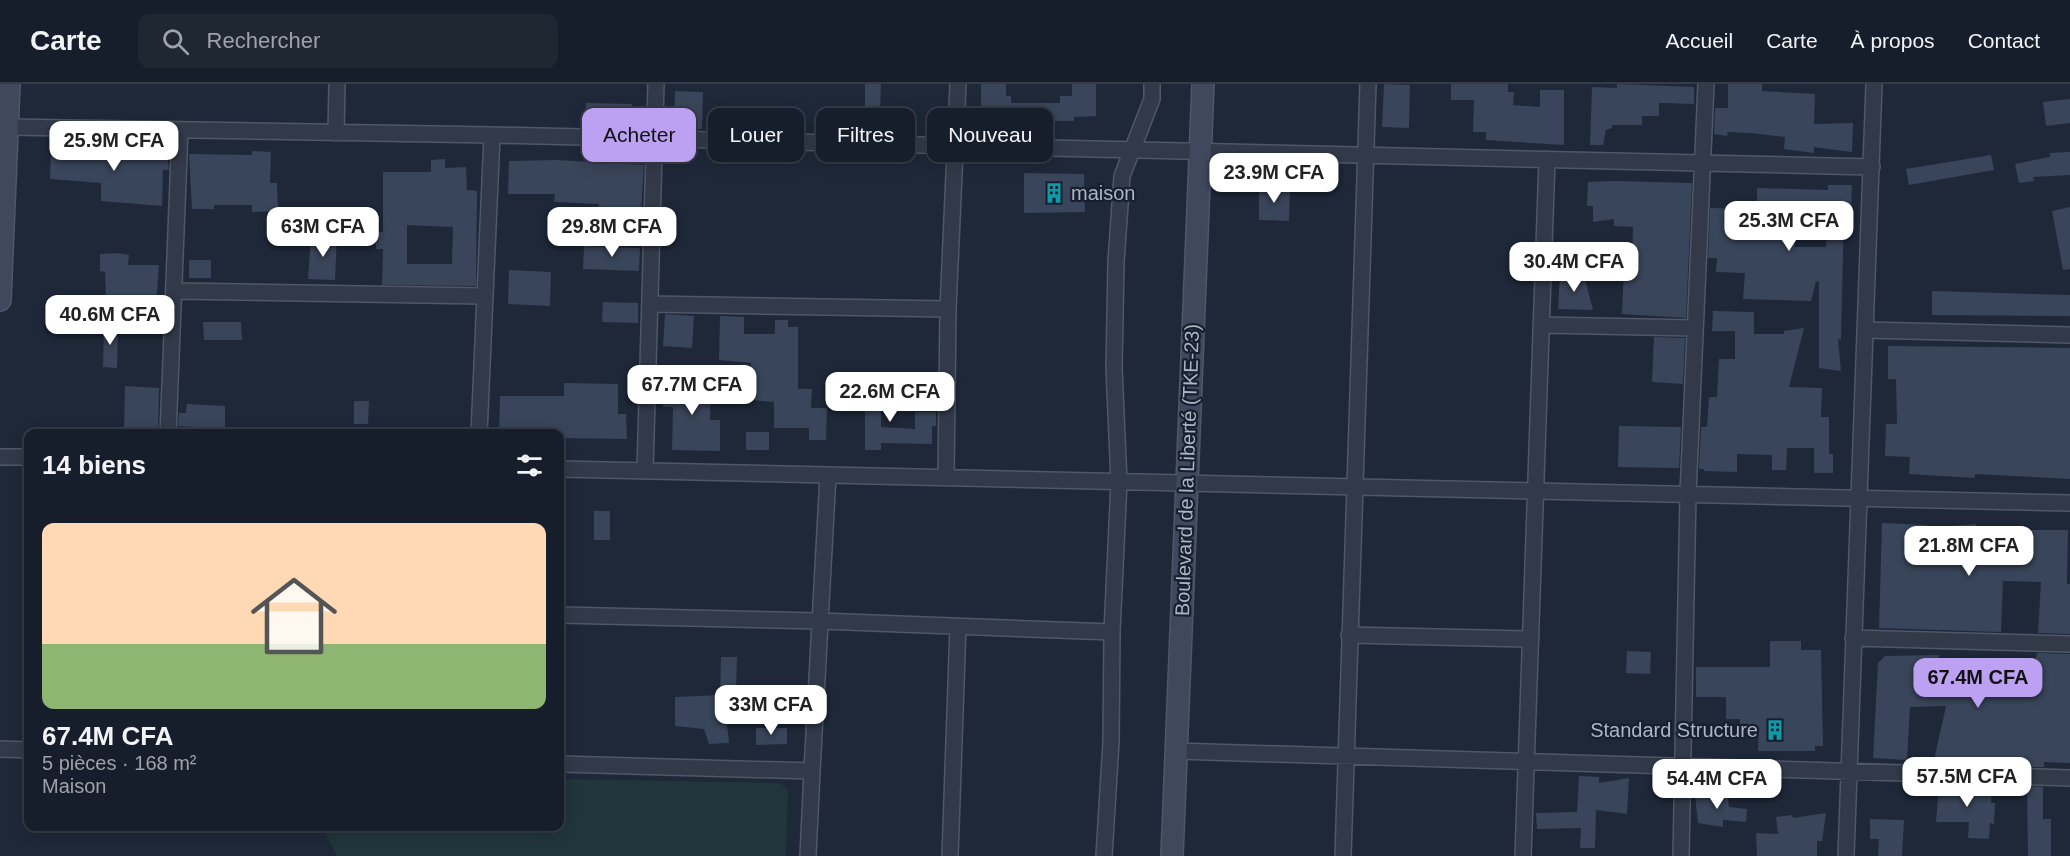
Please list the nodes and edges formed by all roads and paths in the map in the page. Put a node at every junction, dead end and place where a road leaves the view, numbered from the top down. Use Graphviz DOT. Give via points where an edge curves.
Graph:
graph roads {
  1 [pos="9,84"];
  2 [pos="338,84"];
  3 [pos="656,84"];
  4 [pos="958,84"];
  5 [pos="1152,84"];
  6 [pos="1203,84"];
  7 [pos="1368,84"];
  8 [pos="1706,84"];
  9 [pos="1874,84"];
  10 [pos="656,108"];
  11 [pos="958,108"];
  12 [pos="8,127"];
  13 [pos="180,130"];
  14 [pos="336,132"];
  15 [pos="492,135"];
  16 [pos="582,138"];
  17 [pos="696,141"];
  18 [pos="927,147"];
  19 [pos="1053,149"];
  20 [pos="1132,150"];
  21 [pos="1200,152"];
  22 [pos="1364,155"];
  23 [pos="1547,159"];
  24 [pos="654,162"];
  25 [pos="956,162"];
  26 [pos="1702,163"];
  27 [pos="1872,166"];
  28 [pos="3,186"];
  29 [pos="176,291"];
  30 [pos="483,296"];
  31 [pos="0,300"];
  32 [pos="650,304"];
  33 [pos="948,309"];
  34 [pos="1542,325"];
  35 [pos="1695,328"];
  36 [pos="1865,330"];
  37 [pos="2070,335"];
  38 [pos="168,429"];
  39 [pos="479,429"];
  40 [pos="0,457"];
  41 [pos="24,457"];
  42 [pos="564,470"];
  43 [pos="645,471"];
  44 [pos="828,475"];
  45 [pos="946,478"];
  46 [pos="1119,483"];
  47 [pos="1187,484"];
  48 [pos="1353,487"];
  49 [pos="1536,491"];
  50 [pos="1688,495"];
  51 [pos="1858,498"];
  52 [pos="2070,503"];
  53 [pos="564,615"];
  54 [pos="820,621"];
  55 [pos="958,626"];
  56 [pos="1112,632"];
  57 [pos="1349,635"];
  58 [pos="1853,638"];
  59 [pos="1531,639"];
  60 [pos="2070,644"];
  61 [pos="0,749"];
  62 [pos="24,750"];
  63 [pos="1176,751"];
  64 [pos="1346,756"];
  65 [pos="1526,762"];
  66 [pos="564,764"];
  67 [pos="1683,766"];
  68 [pos="812,771"];
  69 [pos="1848,772"];
  70 [pos="2070,778"];
  71 [pos="808,856"];
  72 [pos="950,856"];
  73 [pos="1104,856"];
  74 [pos="1172,856"];
  75 [pos="1343,856"];
  76 [pos="1524,856"];
  77 [pos="1681,856"];
  78 [pos="1846,856"];
  1 -- 12 [label="street"];
  2 -- 14 [label="street"];
  3 -- 10 [label="street"];
  4 -- 11 [label="street"];
  5 -- 20 [label="street" via="1152,99"];
  6 -- 21 [label="street, Boulevard de la Liberté (TKE-23)"];
  7 -- 22 [label="street"];
  8 -- 26 [label="street"];
  9 -- 27 [label="street"];
  12 -- 13 [label="street"];
  12 -- 28 [label="street"];
  13 -- 14 [label="street"];
  13 -- 29 [label="street"];
  14 -- 15 [label="street"];
  15 -- 16 [label="street"];
  15 -- 30 [label="street"];
  17 -- 18 [label="street"];
  19 -- 20 [label="street"];
  20 -- 21 [label="street"];
  20 -- 46 [label="street" via="1122,176 1116,262 1114,368"];
  21 -- 22 [label="street"];
  21 -- 47 [label="street, Boulevard de la Liberté (TKE-23)"];
  22 -- 23 [label="street"];
  22 -- 48 [label="street"];
  23 -- 26 [label="street"];
  23 -- 34 [label="street"];
  24 -- 32 [label="street"];
  25 -- 33 [label="street"];
  26 -- 27 [label="street"];
  26 -- 35 [label="street"];
  27 -- 36 [label="street"];
  28 -- 31 [label="street"];
  29 -- 30 [label="street"];
  29 -- 38 [label="street"];
  30 -- 39 [label="street"];
  32 -- 33 [label="street"];
  32 -- 43 [label="street"];
  33 -- 45 [label="street"];
  34 -- 35 [label="street"];
  34 -- 49 [label="street"];
  35 -- 50 [label="street"];
  36 -- 37 [label="street"];
  36 -- 51 [label="street"];
  40 -- 41 [label="street"];
  42 -- 43 [label="street"];
  43 -- 44 [label="street"];
  44 -- 45 [label="street"];
  44 -- 54 [label="street"];
  45 -- 46 [label="street"];
  46 -- 47 [label="street"];
  46 -- 56 [label="street"];
  47 -- 48 [label="street"];
  47 -- 63 [label="street, Boulevard de la Liberté (TKE-23)"];
  48 -- 49 [label="street"];
  48 -- 57 [label="street"];
  49 -- 50 [label="street"];
  49 -- 59 [label="street"];
  50 -- 51 [label="street"];
  50 -- 67 [label="street"];
  51 -- 52 [label="street"];
  51 -- 58 [label="street"];
  53 -- 54 [label="street"];
  54 -- 55 [label="street"];
  54 -- 68 [label="street"];
  55 -- 56 [label="street"];
  55 -- 72 [label="street"];
  56 -- 73 [label="street"];
  57 -- 59 [label="street"];
  57 -- 64 [label="street"];
  58 -- 60 [label="street"];
  58 -- 69 [label="street"];
  59 -- 65 [label="street"];
  61 -- 62 [label="street"];
  63 -- 64 [label="street"];
  63 -- 74 [label="street, Boulevard de la Liberté (TKE-23)"];
  64 -- 65 [label="street"];
  64 -- 75 [label="street"];
  65 -- 67 [label="street"];
  65 -- 76 [label="street"];
  66 -- 68 [label="street"];
  67 -- 69 [label="street"];
  67 -- 77 [label="street"];
  68 -- 71 [label="street"];
  69 -- 70 [label="street"];
  69 -- 78 [label="street"];
}
